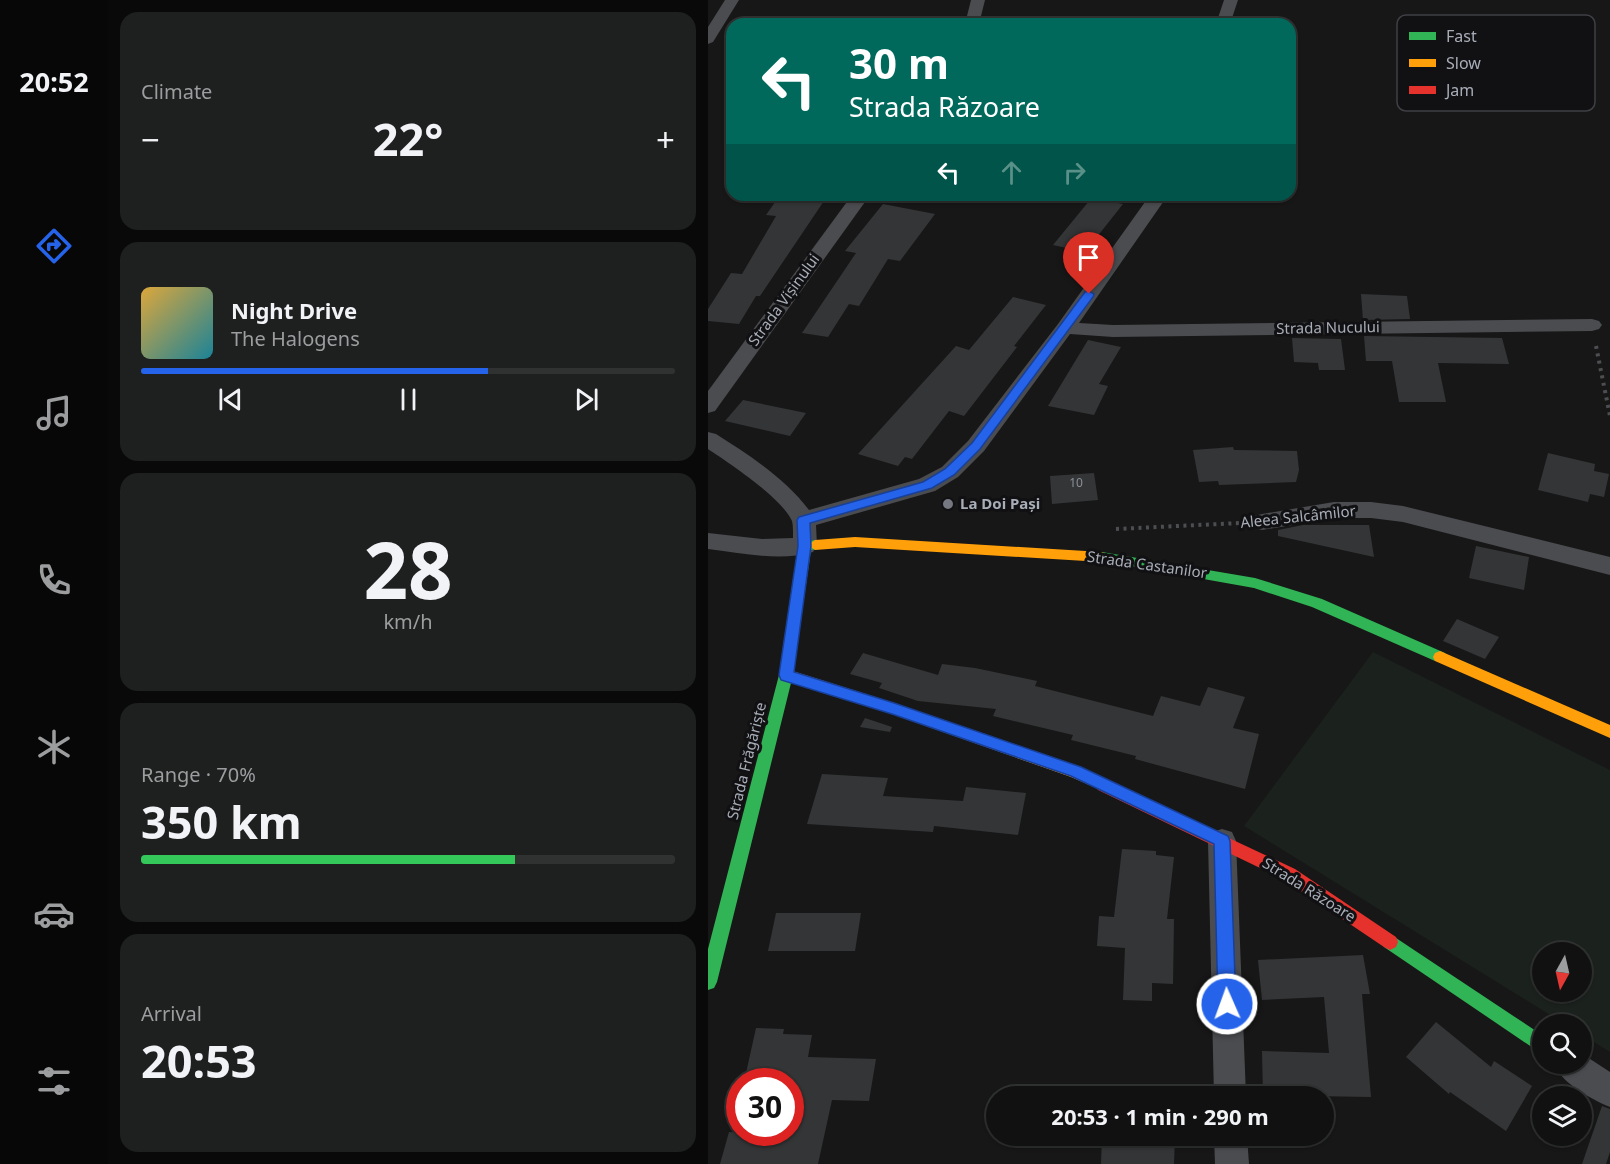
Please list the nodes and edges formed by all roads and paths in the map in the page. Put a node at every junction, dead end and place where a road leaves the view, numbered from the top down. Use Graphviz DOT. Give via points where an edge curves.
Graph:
graph roads {
  1 [pos="732,0"];
  2 [pos="978,0"];
  3 [pos="1231,0"];
  4 [pos="974,18"];
  5 [pos="1225,18"];
  6 [pos="708,39"];
  7 [pos="857,201"];
  8 [pos="1155,201"];
  9 [pos="1592,325"];
  10 [pos="1065,328"];
  11 [pos="708,406"];
  12 [pos="1610,416"];
  13 [pos="708,439"];
  14 [pos="803,520"];
  15 [pos="1262,522"];
  16 [pos="1110,530"];
  17 [pos="708,541"];
  18 [pos="805,546"];
  19 [pos="1610,566"];
  20 [pos="786,675"];
  21 [pos="1610,732"];
  22 [pos="1222,841"];
  23 [pos="708,982"];
  24 [pos="1532,1038"];
  25 [pos="1585,1074"];
  26 [pos="1230,1086"];
  27 [pos="1610,1090"];
  28 [pos="1231,1146"];
  29 [pos="1232,1164"];
  1 -- 6 [label="street"];
  2 -- 4 [label="street"];
  3 -- 5 [label="street"];
  7 -- 11 [label="street, Strada Vișinului"];
  8 -- 10 [label="street"];
  9 -- 10 [label="street, Strada Nucului" via="1113,331"];
  9 -- 12 [label="path"];
  10 -- 14 [label="street" via="976,446 950,472 927,485"];
  13 -- 14 [label="street" via="748,467"];
  14 -- 18 [label="street"];
  15 -- 16 [label="path, Aleea Salcâmilor"];
  15 -- 19 [label="street, Aleea Salcâmilor" via="1334,510 1403,514"];
  17 -- 18 [label="street" via="762,547"];
  18 -- 20 [label="street, Strada Frăgăriște"];
  18 -- 21 [label="street, Strada Castanilor" via="855,542 1047,552 1113,558 1255,583 1317,603"];
  20 -- 22 [label="street, Strada Răzoare" via="1076,772"];
  20 -- 23 [label="street, Strada Frăgăriște"];
  22 -- 24 [label="street, Strada Răzoare" via="1289,874"];
  22 -- 26 [label="street"];
  25 -- 27 [label="street"];
  28 -- 29 [label="street"];
}
